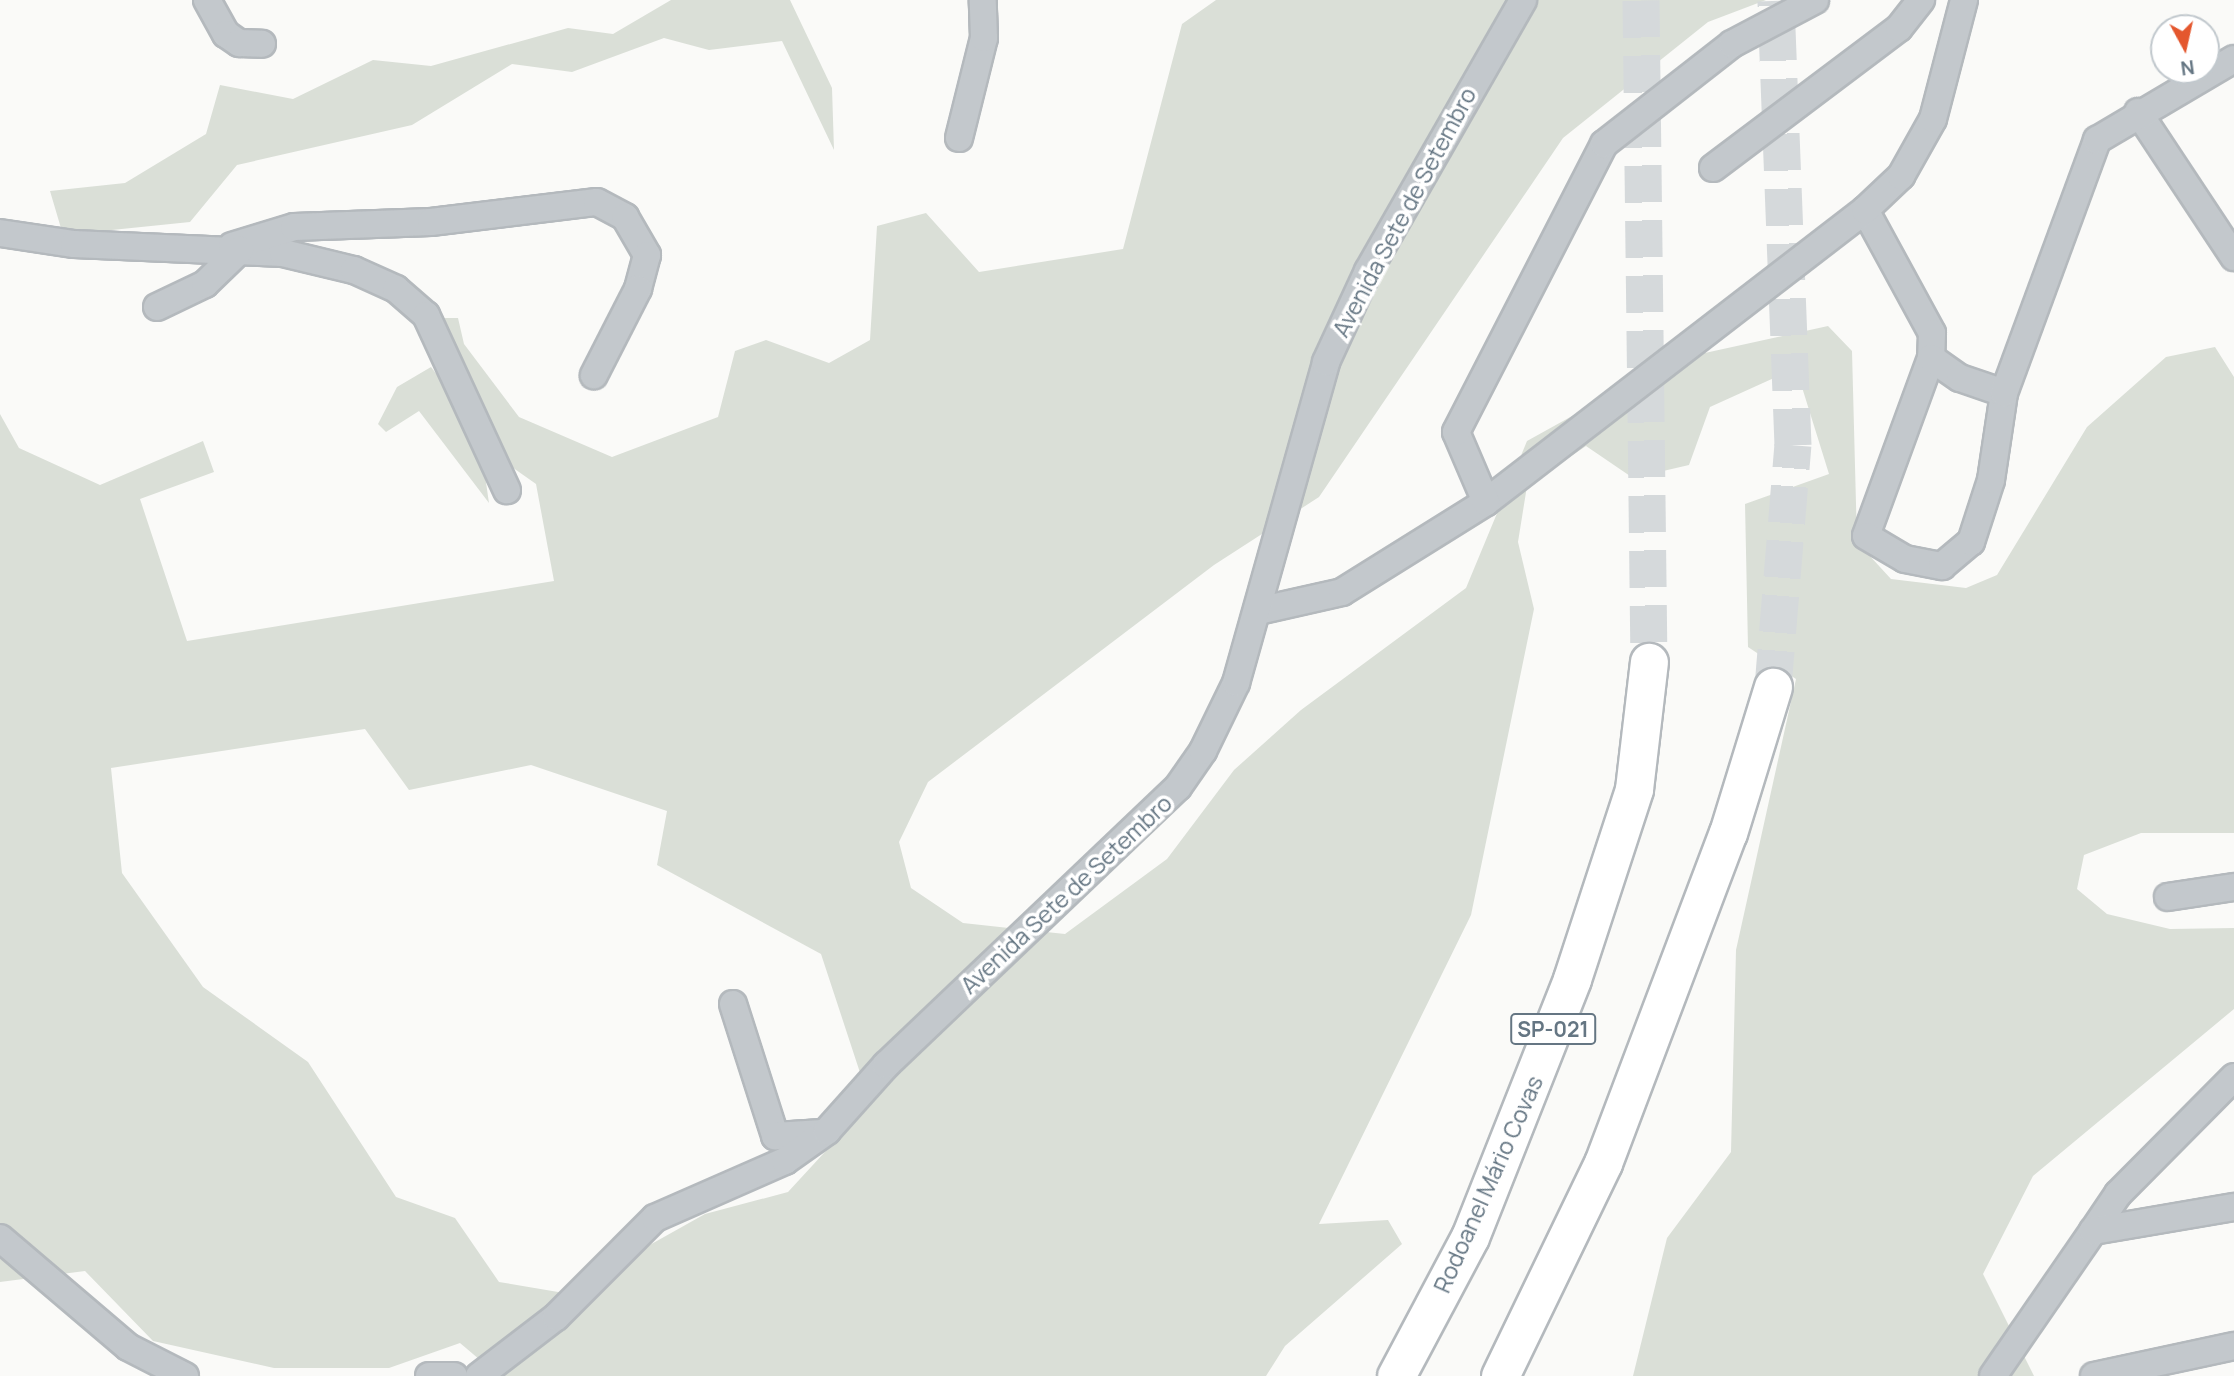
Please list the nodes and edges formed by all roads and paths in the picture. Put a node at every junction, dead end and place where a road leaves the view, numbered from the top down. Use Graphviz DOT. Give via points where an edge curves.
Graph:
graph roads {
  1 [pos="207,0"];
  2 [pos="983,0"];
  3 [pos="1523,0"];
  4 [pos="1815,0"];
  5 [pos="1921,0"];
  6 [pos="1964,0"];
  7 [pos="262,44"];
  8 [pos="2234,59"];
  9 [pos="2138,112"];
  10 [pos="959,138"];
  11 [pos="1713,168"];
  12 [pos="1865,210"];
  13 [pos="0,233"];
  14 [pos="232,249"];
  15 [pos="2234,257"];
  16 [pos="157,307"];
  17 [pos="1931,358"];
  18 [pos="594,375"];
  19 [pos="2004,393"];
  20 [pos="507,490"];
  21 [pos="1486,502"];
  22 [pos="1258,611"];
  23 [pos="1649,663"];
  24 [pos="1773,687"];
  25 [pos="2234,887"];
  26 [pos="2168,897"];
  27 [pos="733,1003"];
  28 [pos="2234,1076"];
  29 [pos="827,1131"];
  30 [pos="2234,1207"];
  31 [pos="2094,1231"];
  32 [pos="0,1238"];
  33 [pos="2234,1346"];
  34 [pos="184,1376"];
  35 [pos="429,1376"];
  36 [pos="454,1376"];
  37 [pos="479,1376"];
  38 [pos="1396,1376"];
  39 [pos="1500,1376"];
  40 [pos="1993,1376"];
  41 [pos="2094,1376"];
  1 -- 7 [label="street" via="226,34 239,43"];
  2 -- 10 [label="street" via="984,38"];
  3 -- 22 [label="street, Avenida Sete de Setembro" via="1368,271 1326,362"];
  4 -- 21 [label="street" via="1732,44 1604,144 1456,432"];
  5 -- 11 [label="street" via="1899,27"];
  6 -- 12 [label="street" via="1933,120 1900,176"];
  8 -- 9 [label="street" via="2189,90"];
  9 -- 15 [label="street"];
  9 -- 19 [label="street" via="2097,140"];
  12 -- 17 [label="street" via="1896,277 1932,332"];
  12 -- 21 [label="street"];
  13 -- 14 [label="street" via="74,244"];
  14 -- 16 [label="street" via="205,284"];
  14 -- 18 [label="street" via="293,228 431,222 597,202 625,217 648,255 638,289"];
  14 -- 20 [label="street" via="354,270 415,301"];
  17 -- 19 [label="street" via="1960,378"];
  17 -- 19 [label="street" via="1866,536 1882,548 1942,566 1970,542 1991,480"];
  21 -- 22 [label="street" via="1342,592"];
  22 -- 29 [label="street, Avenida Sete de Setembro" via="1236,683 1203,751 1178,787 886,1065"];
  23 -- 38 [label="highway, Rodoanel Mário Covas / SP-021" via="1634,789 1572,979 1470,1237"];
  24 -- 39 [label="highway" via="1728,832 1603,1163"];
  25 -- 26 [label="street"];
  27 -- 29 [label="street" via="775,1136 800,1139"];
  28 -- 31 [label="street" via="2118,1194"];
  29 -- 37 [label="street, Avenida Sete de Setembro" via="785,1161 655,1218 556,1317"];
  30 -- 31 [label="street"];
  31 -- 40 [label="street"];
  32 -- 34 [label="street" via="128,1348"];
  33 -- 41 [label="street"];
  35 -- 36 [label="street"];
}
